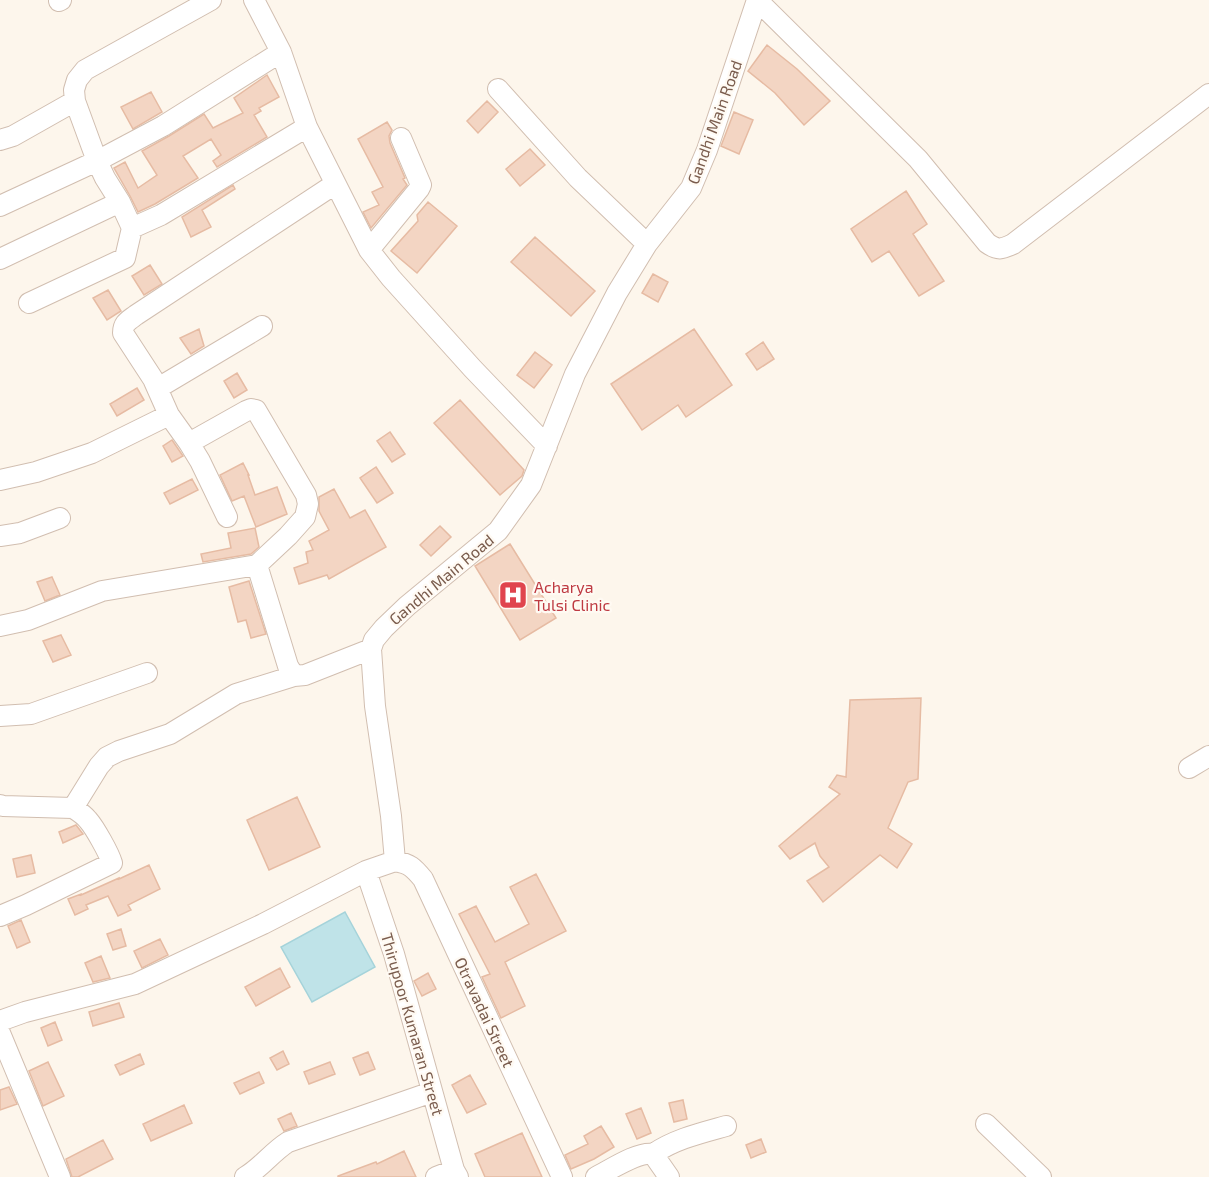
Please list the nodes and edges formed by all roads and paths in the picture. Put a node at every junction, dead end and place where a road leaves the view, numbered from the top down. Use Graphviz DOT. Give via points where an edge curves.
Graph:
graph roads {
  1 [pos="211,0"];
  2 [pos="254,0"];
  3 [pos="757,0"];
  4 [pos="281,52"];
  5 [pos="498,89"];
  6 [pos="1209,94"];
  7 [pos="75,101"];
  8 [pos="307,127"];
  9 [pos="401,138"];
  10 [pos="0,140"];
  11 [pos="97,161"];
  12 [pos="335,184"];
  13 [pos="120,202"];
  14 [pos="0,206"];
  15 [pos="132,228"];
  16 [pos="647,244"];
  17 [pos="369,250"];
  18 [pos="0,259"];
  19 [pos="28,303"];
  20 [pos="262,326"];
  21 [pos="158,388"];
  22 [pos="169,415"];
  23 [pos="189,443"];
  24 [pos="547,446"];
  25 [pos="0,480"];
  26 [pos="227,517"];
  27 [pos="60,518"];
  28 [pos="0,536"];
  29 [pos="257,565"];
  30 [pos="0,626"];
  31 [pos="370,649"];
  32 [pos="147,674"];
  33 [pos="294,676"];
  34 [pos="0,716"];
  35 [pos="1209,756"];
  36 [pos="1189,768"];
  37 [pos="0,805"];
  38 [pos="73,808"];
  39 [pos="395,861"];
  40 [pos="366,871"];
  41 [pos="0,916"];
  42 [pos="0,1021"];
  43 [pos="0,1033"];
  44 [pos="432,1092"];
  45 [pos="986,1124"];
  46 [pos="726,1126"];
  47 [pos="653,1154"];
  48 [pos="449,1175"];
  49 [pos="60,1177"];
  50 [pos="245,1177"];
  51 [pos="562,1177"];
  52 [pos="596,1177"];
  53 [pos="669,1177"];
  54 [pos="1041,1177"];
  1 -- 7 [label="street" via="85,70 76,80"];
  2 -- 4 [label="street"];
  3 -- 6 [label="street" via="918,159 994,248 1013,244"];
  3 -- 16 [label="street, Gandhi Main Road" via="691,188"];
  4 -- 8 [label="street"];
  4 -- 11 [label="street" via="163,126"];
  5 -- 16 [label="street" via="578,178"];
  7 -- 10 [label="street"];
  7 -- 11 [label="street"];
  8 -- 12 [label="street"];
  8 -- 15 [label="street"];
  9 -- 17 [label="street" via="421,185"];
  11 -- 13 [label="street"];
  11 -- 14 [label="street"];
  12 -- 17 [label="street"];
  12 -- 21 [label="street" via="127,321 123,333"];
  13 -- 15 [label="street"];
  13 -- 18 [label="street"];
  15 -- 19 [label="street" via="125,258"];
  16 -- 24 [label="street, Gandhi Main Road" via="575,374"];
  17 -- 24 [label="street" via="473,369"];
  20 -- 21 [label="street"];
  21 -- 22 [label="street"];
  22 -- 23 [label="street"];
  22 -- 25 [label="street" via="92,453"];
  23 -- 26 [label="street"];
  23 -- 29 [label="street" via="246,411 256,410 306,495 305,517"];
  24 -- 31 [label="street, Gandhi Main Road" via="531,485 498,531 407,606 384,628"];
  27 -- 28 [label="street"];
  29 -- 30 [label="street" via="102,591 28,620"];
  29 -- 33 [label="street"];
  31 -- 33 [label="street"];
  31 -- 39 [label="street"];
  32 -- 34 [label="street" via="31,714"];
  33 -- 38 [label="street" via="236,694 170,735 107,757"];
  35 -- 36 [label="street"];
  37 -- 38 [label="street"];
  38 -- 41 [label="street" via="89,821 112,863"];
  39 -- 40 [label="street"];
  39 -- 51 [label="street, Otravadai Street" via="407,863 423,879"];
  40 -- 42 [label="street" via="135,984"];
  40 -- 44 [label="street, Thirupoor Kumaran Street" via="394,954"];
  43 -- 49 [label="street"];
  44 -- 48 [label="street, Thirupoor Kumaran Street"];
  44 -- 50 [label="street" via="288,1142"];
  45 -- 54 [label="street"];
  46 -- 47 [label="street" via="694,1135"];
  47 -- 52 [label="street" via="638,1156"];
  47 -- 53 [label="street"];
}
